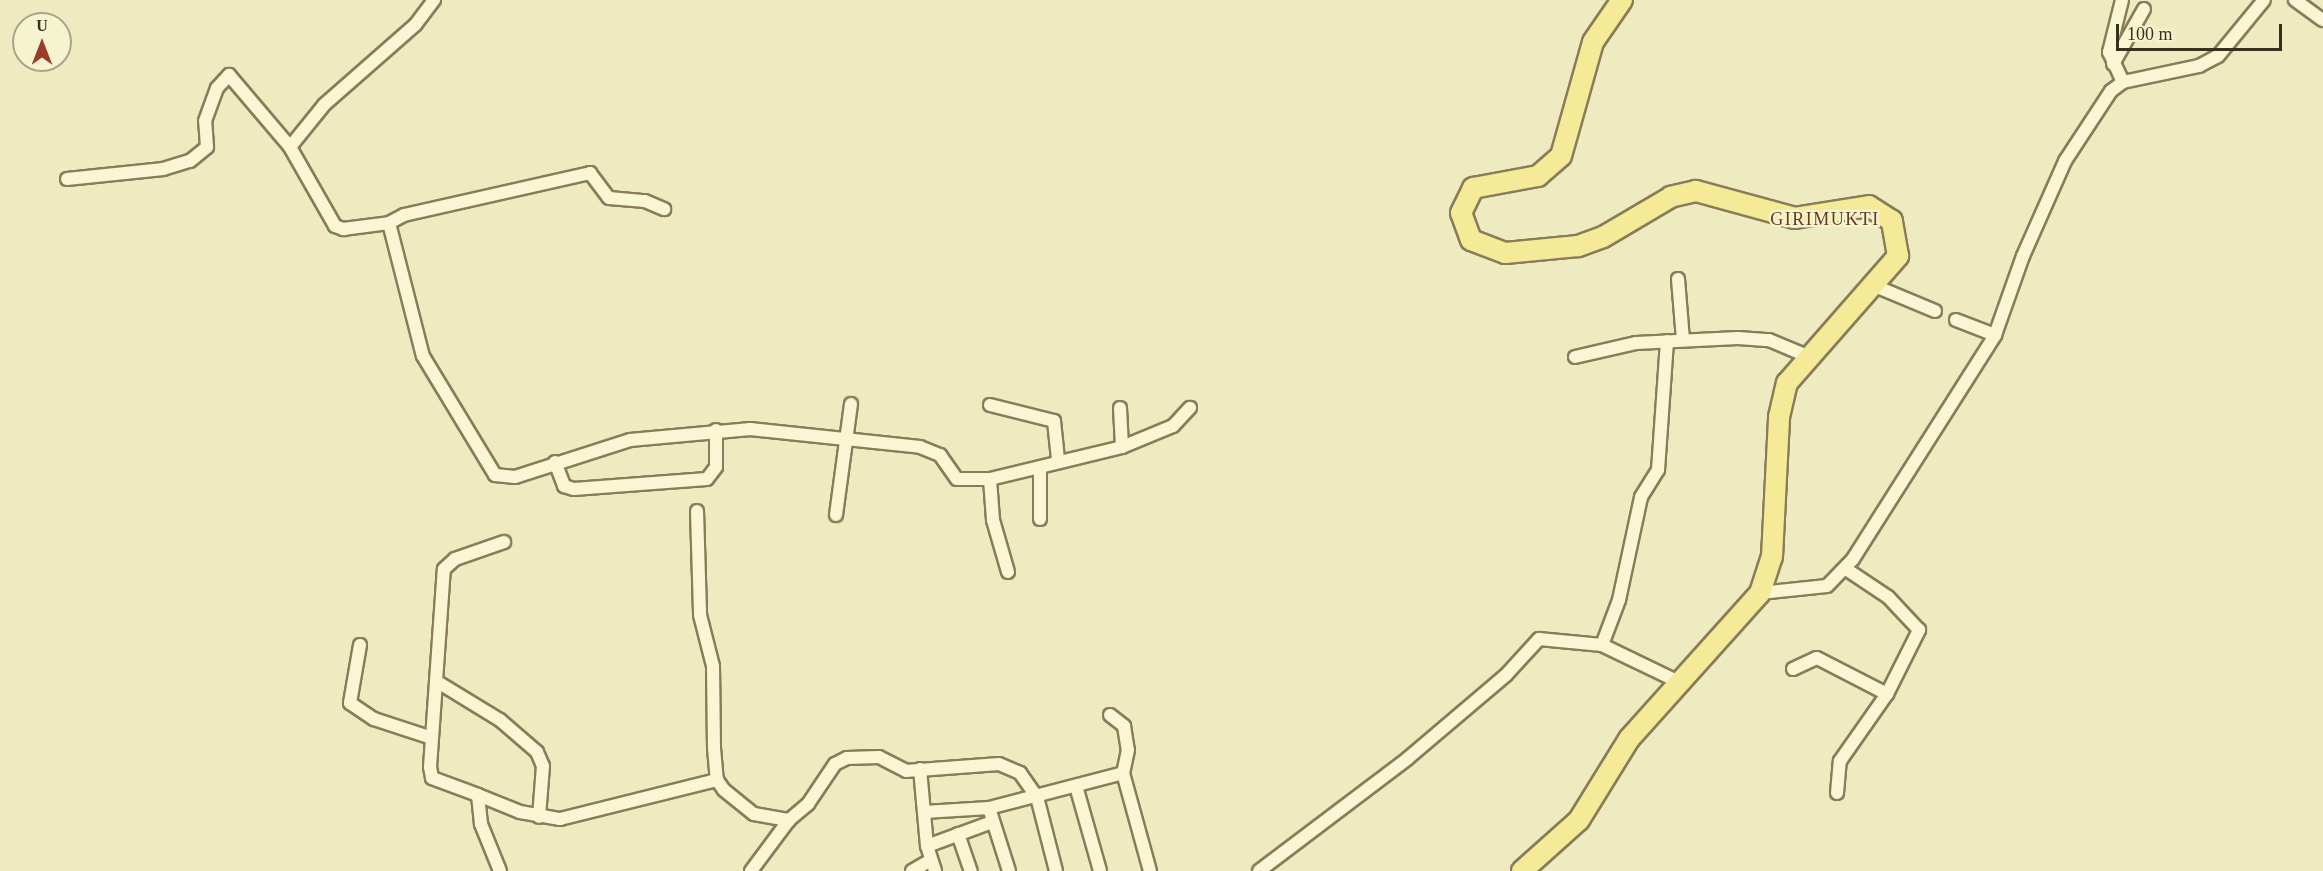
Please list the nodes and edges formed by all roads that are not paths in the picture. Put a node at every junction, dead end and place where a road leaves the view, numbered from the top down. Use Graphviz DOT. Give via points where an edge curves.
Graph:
graph roads {
  1 [pos="434,0"];
  2 [pos="1622,0"];
  3 [pos="2122,0"];
  4 [pos="2264,0"];
  5 [pos="2295,0"];
  6 [pos="2144,9"];
  7 [pos="2323,21"];
  8 [pos="2113,64"];
  9 [pos="2123,82"];
  10 [pos="290,147"];
  11 [pos="67,179"];
  12 [pos="664,209"];
  13 [pos="389,223"];
  14 [pos="1678,279"];
  15 [pos="1875,286"];
  16 [pos="1935,311"];
  17 [pos="1956,320"];
  18 [pos="1995,335"];
  19 [pos="1683,340"];
  20 [pos="1667,341"];
  21 [pos="1807,356"];
  22 [pos="1575,357"];
  23 [pos="850,404"];
  24 [pos="990,405"];
  25 [pos="1120,408"];
  26 [pos="1190,408"];
  27 [pos="716,430"];
  28 [pos="845,438"];
  29 [pos="1122,447"];
  30 [pos="1058,460"];
  31 [pos="555,462"];
  32 [pos="1040,468"];
  33 [pos="990,479"];
  34 [pos="697,510"];
  35 [pos="836,515"];
  36 [pos="1040,519"];
  37 [pos="504,542"];
  38 [pos="1846,569"];
  39 [pos="1008,572"];
  40 [pos="1760,592"];
  41 [pos="360,645"];
  42 [pos="1602,645"];
  43 [pos="1793,669"];
  44 [pos="436,681"];
  45 [pos="1678,682"];
  46 [pos="1887,694"];
  47 [pos="1110,715"];
  48 [pos="432,738"];
  49 [pos="921,769"];
  50 [pos="1123,773"];
  51 [pos="717,780"];
  52 [pos="1076,786"];
  53 [pos="1837,793"];
  54 [pos="478,795"];
  55 [pos="1037,797"];
  56 [pos="989,808"];
  57 [pos="924,812"];
  58 [pos="539,818"];
  59 [pos="789,820"];
  60 [pos="992,822"];
  61 [pos="958,834"];
  62 [pos="927,846"];
  63 [pos="933,866"];
  64 [pos="500,871"];
  65 [pos="751,871"];
  66 [pos="912,871"];
  67 [pos="971,871"];
  68 [pos="1009,871"];
  69 [pos="1056,871"];
  70 [pos="1100,871"];
  71 [pos="1150,871"];
  72 [pos="1259,871"];
  73 [pos="1522,871"];
  1 -- 10 [label="street" via="416,25 324,105"];
  2 -- 15 [label="main road" via="1593,42 1561,156 1538,176 1473,188 1461,213 1471,240 1505,253 1578,246 1603,237 1671,197 1696,191 1795,218 1869,206 1892,221 1898,252 1895,264"];
  3 -- 8 [label="street" via="2110,45"];
  4 -- 9 [label="street" via="2218,56 2199,66"];
  5 -- 7 [label="street"];
  6 -- 8 [label="street"];
  8 -- 9 [label="street"];
  9 -- 18 [label="street" via="2107,97 2065,162 2023,256"];
  10 -- 11 [label="street" via="229,75 217,88 204,121 207,147 190,161 163,169"];
  10 -- 13 [label="street" via="335,226 343,230"];
  12 -- 13 [label="street" via="645,201 609,198 590,173 404,215"];
  13 -- 31 [label="street" via="423,356 488,470 508,478"];
  14 -- 19 [label="street"];
  15 -- 16 [label="street"];
  15 -- 21 [label="main road"];
  17 -- 18 [label="street"];
  18 -- 38 [label="street"];
  19 -- 20 [label="street"];
  19 -- 21 [label="street" via="1769,339"];
  20 -- 22 [label="street" via="1636,343"];
  20 -- 42 [label="street" via="1658,470 1641,497 1619,600"];
  21 -- 40 [label="main road" via="1787,383 1781,404 1772,557"];
  23 -- 28 [label="street"];
  24 -- 30 [label="street" via="1054,421"];
  25 -- 29 [label="street"];
  26 -- 29 [label="street" via="1173,426"];
  27 -- 28 [label="street" via="765,429 809,438"];
  27 -- 31 [label="street" via="612,443"];
  27 -- 31 [label="street" via="716,467 706,479 574,489 564,486"];
  28 -- 33 [label="street" via="920,447 939,454 957,479"];
  28 -- 35 [label="street"];
  29 -- 30 [label="street"];
  30 -- 32 [label="street"];
  32 -- 33 [label="street"];
  32 -- 36 [label="street"];
  33 -- 39 [label="street" via="993,520"];
  34 -- 51 [label="street" via="700,615 716,690"];
  37 -- 44 [label="street" via="455,559 444,569"];
  38 -- 40 [label="street" via="1827,586"];
  38 -- 46 [label="street" via="1878,589 1919,627"];
  40 -- 45 [label="main road"];
  41 -- 48 [label="street" via="350,703 374,719"];
  42 -- 45 [label="street"];
  42 -- 72 [label="street" via="1547,638 1536,641 1506,675 1407,759"];
  43 -- 46 [label="street" via="1817,658"];
  44 -- 48 [label="street"];
  44 -- 58 [label="street" via="500,720 537,752 543,766"];
  45 -- 73 [label="main road" via="1625,745 1579,820"];
  46 -- 53 [label="street" via="1840,761"];
  47 -- 50 [label="street" via="1120,720 1128,742"];
  48 -- 54 [label="street" via="432,778"];
  49 -- 55 [label="street" via="999,764 1020,773"];
  49 -- 57 [label="street"];
  49 -- 59 [label="street" via="900,771 879,756 847,758 835,764 808,804"];
  50 -- 52 [label="street"];
  50 -- 71 [label="street"];
  51 -- 58 [label="street" via="580,816"];
  51 -- 59 [label="street" via="754,814"];
  52 -- 55 [label="street"];
  52 -- 70 [label="street"];
  54 -- 58 [label="street"];
  54 -- 64 [label="street" via="481,824"];
  55 -- 56 [label="street"];
  55 -- 69 [label="street"];
  56 -- 57 [label="street"];
  56 -- 60 [label="street"];
  57 -- 62 [label="street"];
  59 -- 65 [label="street"];
  60 -- 61 [label="street"];
  60 -- 68 [label="street"];
  61 -- 62 [label="street"];
  61 -- 67 [label="street"];
  62 -- 63 [label="street"];
  63 -- 66 [label="street"];
}
